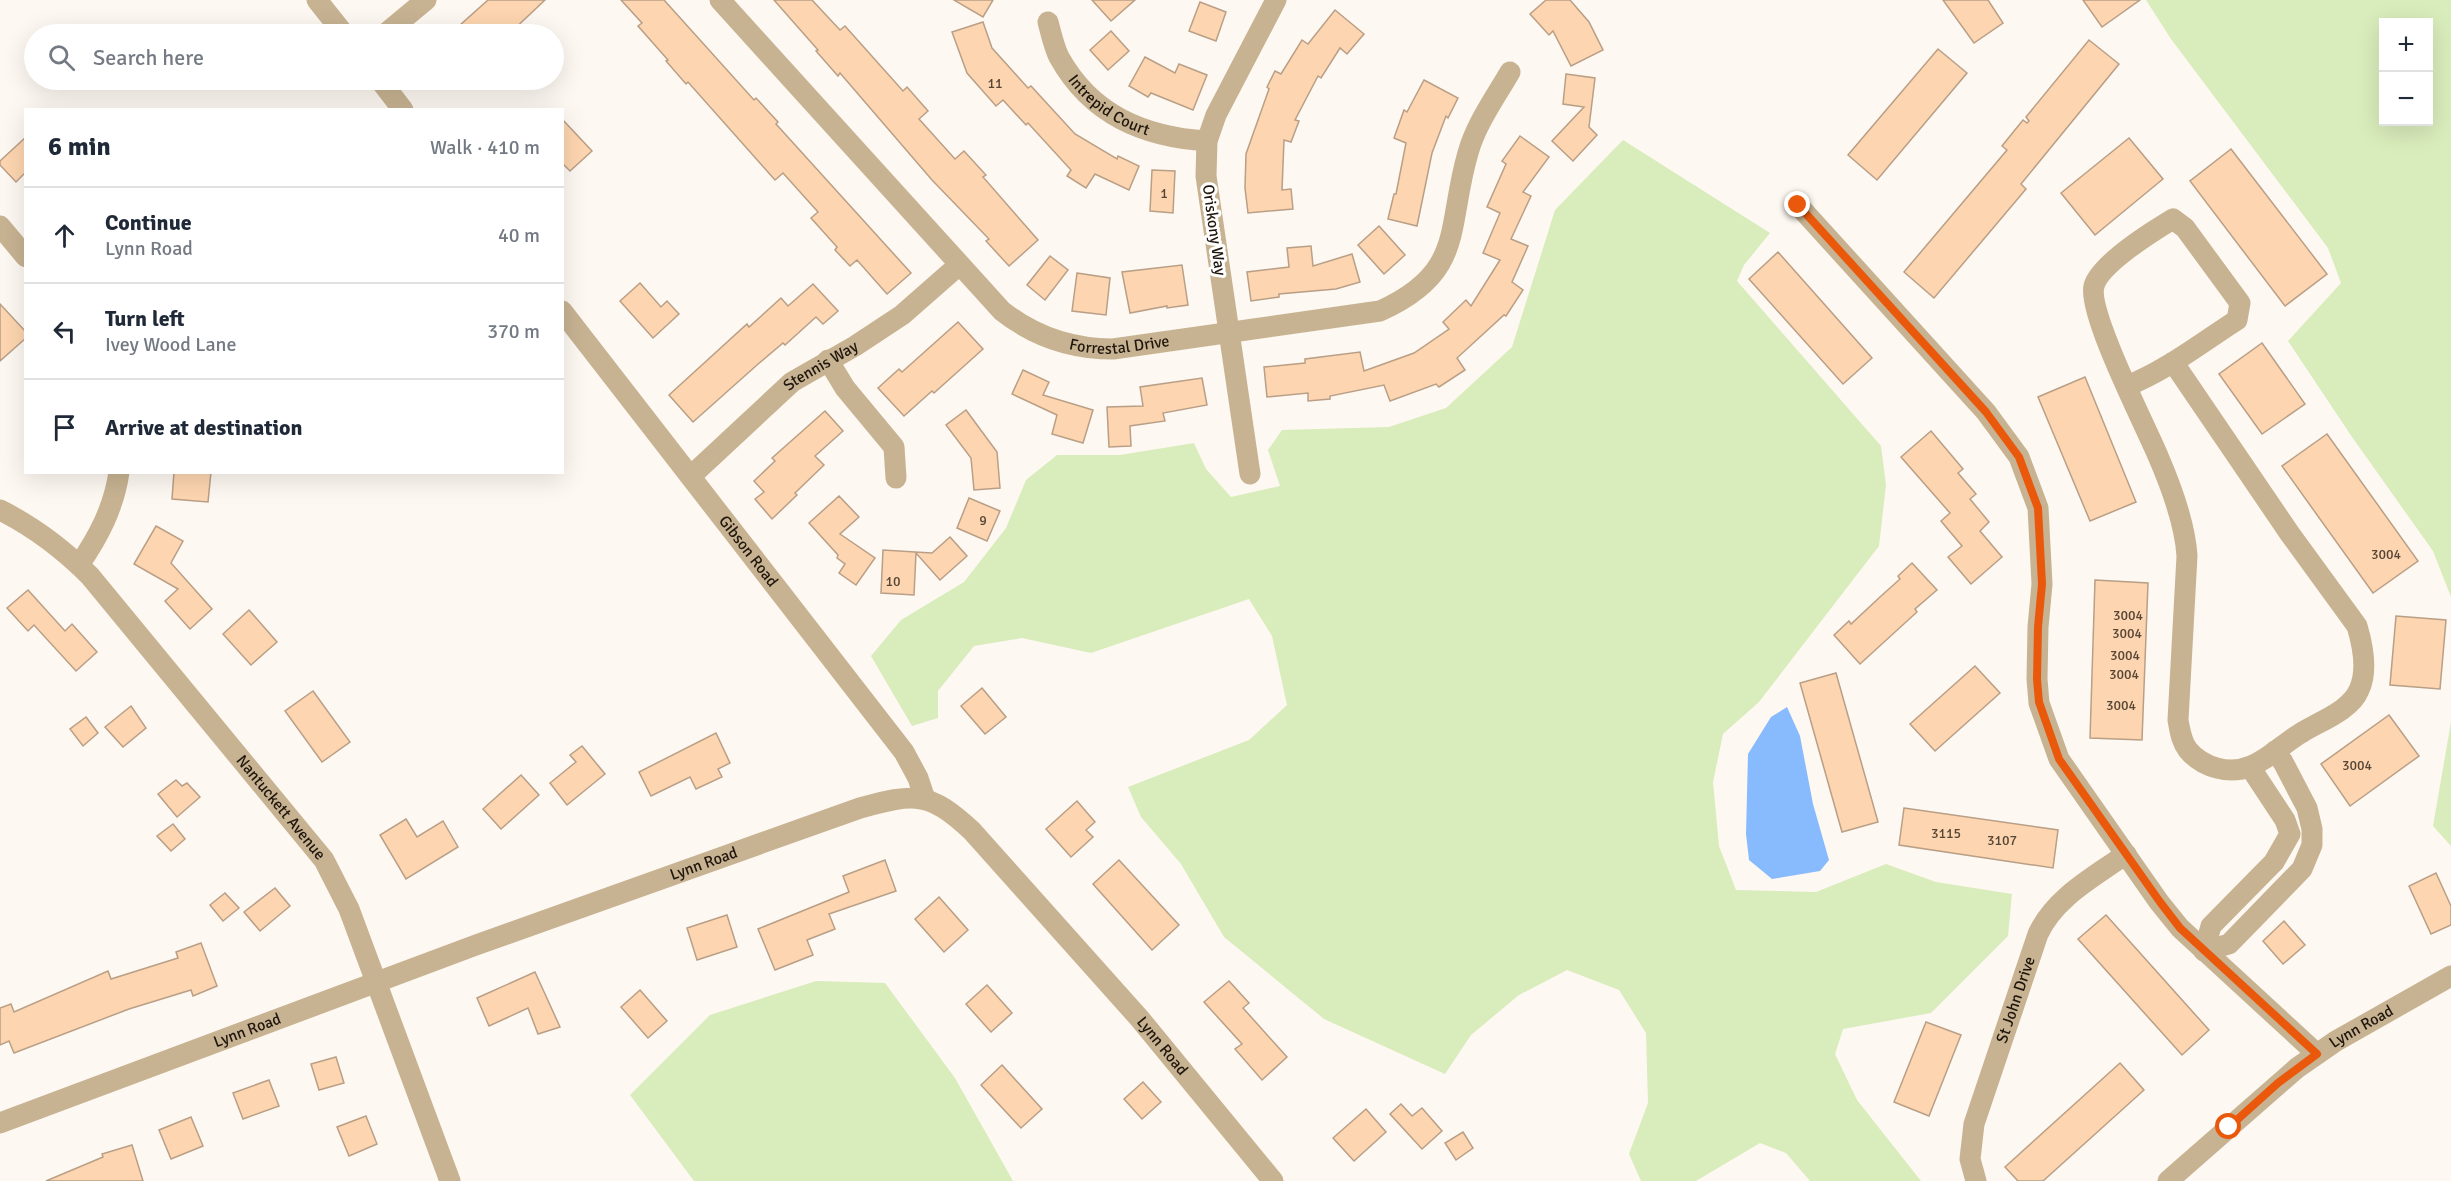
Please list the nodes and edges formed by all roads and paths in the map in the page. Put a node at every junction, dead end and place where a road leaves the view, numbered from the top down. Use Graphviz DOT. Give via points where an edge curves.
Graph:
graph roads {
  1 [pos="317,0"];
  2 [pos="426,0"];
  3 [pos="720,0"];
  4 [pos="1276,0"];
  5 [pos="1048,22"];
  6 [pos="336,24"];
  7 [pos="397,24"];
  8 [pos="1510,72"];
  9 [pos="388,90"];
  10 [pos="401,108"];
  11 [pos="1207,141"];
  12 [pos="1798,205"];
  13 [pos="0,226"];
  14 [pos="24,254"];
  15 [pos="959,265"];
  16 [pos="564,314"];
  17 [pos="1229,332"];
  18 [pos="828,360"];
  19 [pos="2173,362"];
  20 [pos="2127,386"];
  21 [pos="119,474"];
  22 [pos="1250,474"];
  23 [pos="691,476"];
  24 [pos="896,478"];
  25 [pos="0,510"];
  26 [pos="79,565"];
  27 [pos="2275,751"];
  28 [pos="2250,767"];
  29 [pos="924,799"];
  30 [pos="2126,854"];
  31 [pos="2204,951"];
  32 [pos="2451,976"];
  33 [pos="376,982"];
  34 [pos="2317,1054"];
  35 [pos="0,1123"];
  36 [pos="450,1181"];
  37 [pos="1273,1181"];
  38 [pos="1976,1181"];
  39 [pos="2168,1181"];
  1 -- 6 [label="street"];
  2 -- 7 [label="street"];
  3 -- 15 [label="street, Forrestal Drive"];
  4 -- 11 [label="street, Oriskony Way" via="1216,115"];
  5 -- 11 [label="street, Intrepid Court" via="1059,57 1098,105 1138,128 1166,137"];
  8 -- 17 [label="street, Forrestal Drive" via="1478,128 1469,151 1450,243 1428,279 1401,302 1380,311"];
  9 -- 10 [label="street"];
  11 -- 17 [label="street, Oriskony Way" via="1206,176"];
  12 -- 30 [label="street" via="1986,412 2019,457 2038,508 2042,584 2039,702 2059,759"];
  13 -- 14 [label="street"];
  15 -- 17 [label="street, Forrestal Drive" via="1012,319 1038,335 1065,344 1113,349"];
  15 -- 18 [label="street, Stennis Way" via="902,315"];
  16 -- 23 [label="street, Gibson Road"];
  17 -- 22 [label="street, Oriskony Way"];
  18 -- 23 [label="street, Stennis Way" via="792,382"];
  18 -- 24 [label="street" via="845,388 894,447"];
  19 -- 20 [label="street"];
  19 -- 20 [label="street" via="2237,320 2240,303 2186,228 2173,219 2098,275 2093,288 2095,308"];
  19 -- 27 [label="street" via="2357,626 2362,643 2364,672 2359,690 2347,706"];
  20 -- 28 [label="street" via="2159,458 2186,537 2178,720 2181,736 2188,750 2215,768"];
  21 -- 26 [label="street" via="109,514"];
  23 -- 29 [label="street, Gibson Road" via="904,752"];
  25 -- 26 [label="street, Nantuckett Avenue" via="26,522"];
  26 -- 33 [label="street, Nantuckett Avenue" via="324,860 349,909"];
  27 -- 28 [label="street"];
  27 -- 31 [label="street" via="2307,808 2312,845 2302,868 2229,944"];
  28 -- 31 [label="street" via="2290,834 2274,862 2211,926"];
  29 -- 33 [label="street, Lynn Road" via="909,798 860,808"];
  29 -- 37 [label="street, Lynn Road" via="947,809 972,831 1140,1019"];
  30 -- 31 [label="street" via="2180,928"];
  30 -- 38 [label="street, St John Drive" via="2066,897 2044,921 2038,934 1974,1124 1970,1159"];
  31 -- 34 [label="street"];
  32 -- 34 [label="street, Lynn Road"];
  33 -- 35 [label="street, Lynn Road"];
  33 -- 36 [label="street, Nantuckett Avenue"];
  34 -- 39 [label="street, Lynn Road" via="2278,1083"];
}
